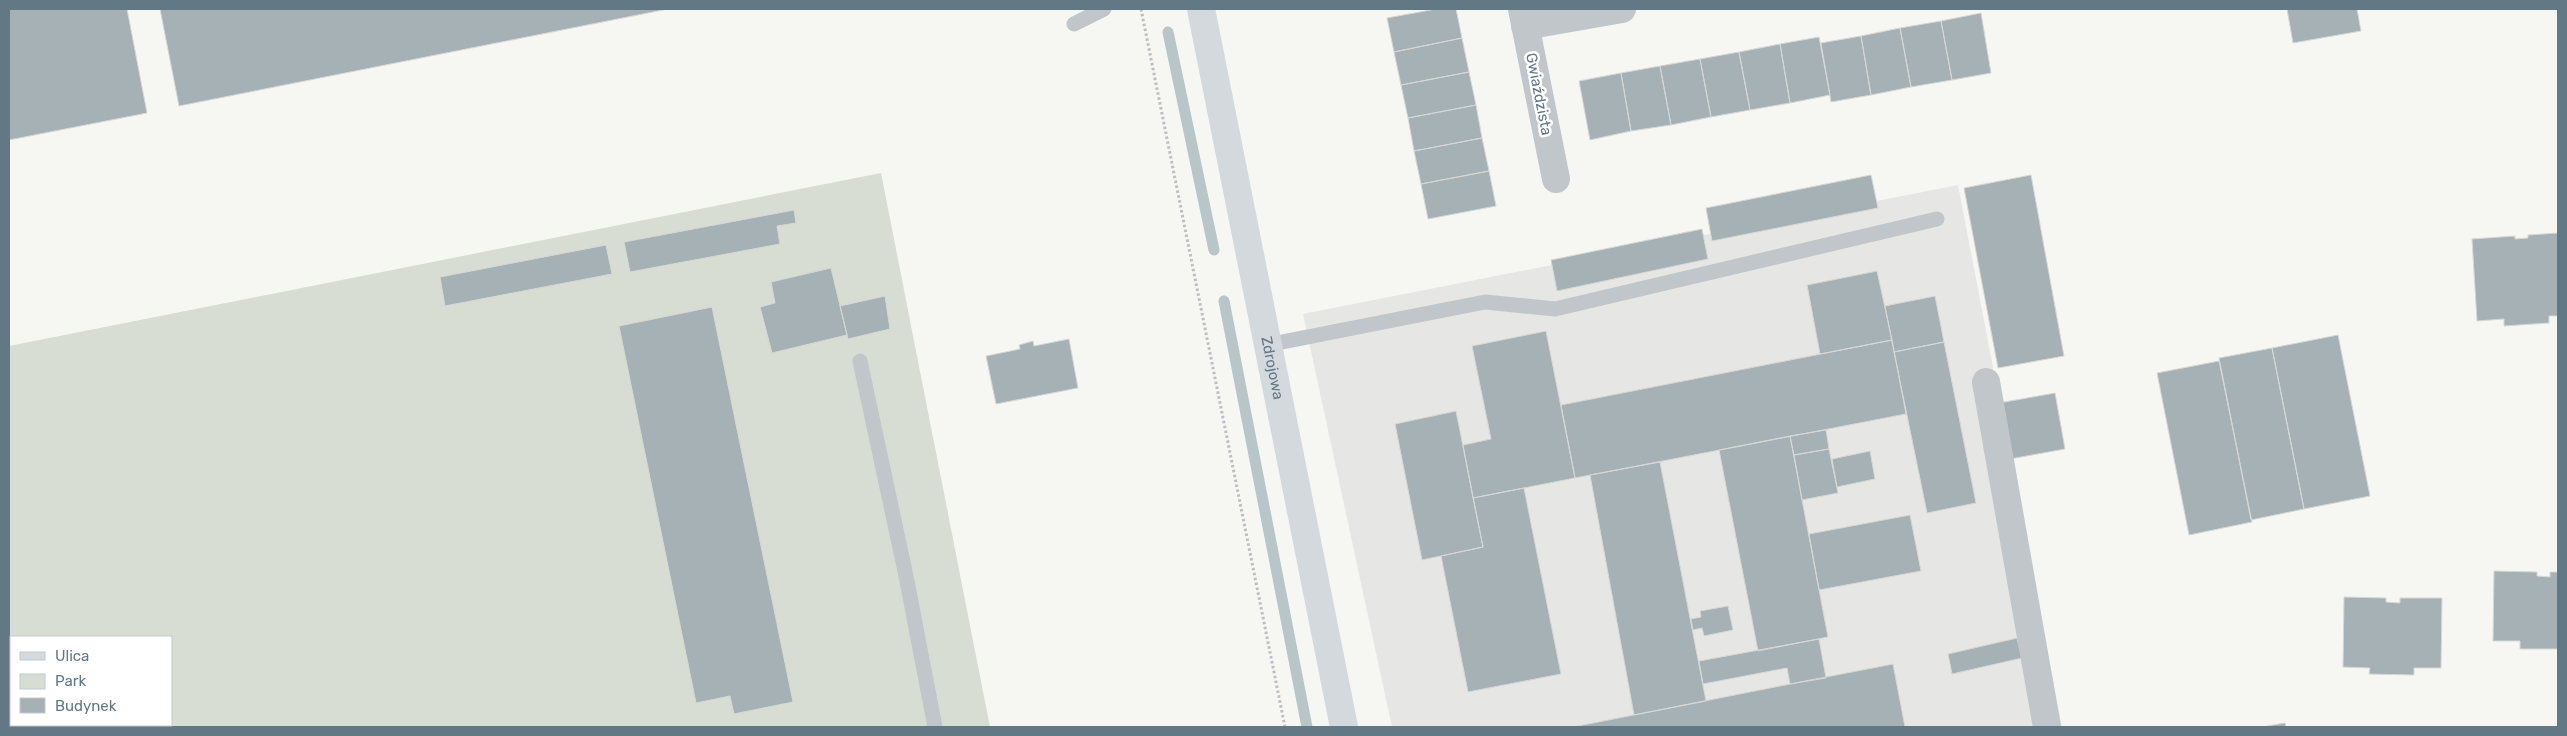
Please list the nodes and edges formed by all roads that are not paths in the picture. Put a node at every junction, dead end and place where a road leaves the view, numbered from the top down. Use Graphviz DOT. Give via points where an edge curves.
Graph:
graph roads {
  1 [pos="1104,9"];
  2 [pos="1201,9"];
  3 [pos="1622,9"];
  4 [pos="1523,17"];
  5 [pos="1074,24"];
  6 [pos="1556,180"];
  7 [pos="1937,219"];
  8 [pos="1268,345"];
  9 [pos="860,361"];
  10 [pos="1986,382"];
  11 [pos="935,727"];
  12 [pos="1344,727"];
  13 [pos="2047,727"];
  1 -- 5 [label="lane"];
  2 -- 8 [label="street, Zdrojowa"];
  3 -- 4 [label="street"];
  4 -- 6 [label="street, Gwiaździsta"];
  7 -- 8 [label="lane" via="1555,309 1485,302"];
  8 -- 12 [label="street, Zdrojowa"];
  9 -- 11 [label="lane"];
  10 -- 13 [label="street"];
}
